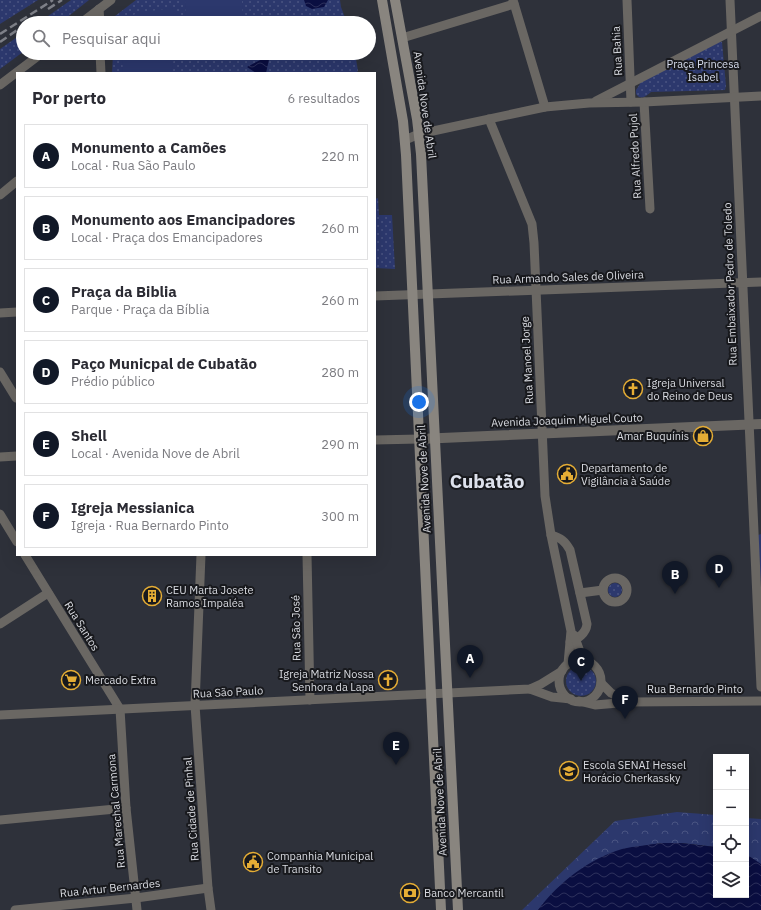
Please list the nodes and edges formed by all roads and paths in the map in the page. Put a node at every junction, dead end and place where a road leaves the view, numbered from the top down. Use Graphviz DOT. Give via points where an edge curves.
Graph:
graph roads {
  1 [pos="111,0"];
  2 [pos="382,0"];
  3 [pos="395,0"];
  4 [pos="627,0"];
  5 [pos="730,0"];
  6 [pos="513,2"];
  7 [pos="99,10"];
  8 [pos="91,16"];
  9 [pos="99,16"];
  10 [pos="761,16"];
  11 [pos="731,32"];
  12 [pos="402,38"];
  13 [pos="33,60"];
  14 [pos="100,60"];
  15 [pos="17,72"];
  16 [pos="101,72"];
  17 [pos="16,73"];
  18 [pos="631,83"];
  19 [pos="0,85"];
  20 [pos="761,96"];
  21 [pos="734,97"];
  22 [pos="631,102"];
  23 [pos="644,102"];
  24 [pos="589,103"];
  25 [pos="545,107"];
  26 [pos="489,119"];
  27 [pos="419,134"];
  28 [pos="405,140"];
  29 [pos="16,182"];
  30 [pos="0,195"];
  31 [pos="650,209"];
  32 [pos="742,282"];
  33 [pos="761,282"];
  34 [pos="536,290"];
  35 [pos="428,294"];
  36 [pos="413,295"];
  37 [pos="376,296"];
  38 [pos="16,312"];
  39 [pos="0,313"];
  40 [pos="0,372"];
  41 [pos="16,398"];
  42 [pos="748,424"];
  43 [pos="761,424"];
  44 [pos="542,433"];
  45 [pos="434,438"];
  46 [pos="419,439"];
  47 [pos="376,440"];
  48 [pos="16,456"];
  49 [pos="0,457"];
  50 [pos="0,514"];
  51 [pos="551,535"];
  52 [pos="16,540"];
  53 [pos="26,556"];
  54 [pos="201,556"];
  55 [pos="307,556"];
  56 [pos="603,590"];
  57 [pos="48,593"];
  58 [pos="580,593"];
  59 [pos="0,624"];
  60 [pos="573,641"];
  61 [pos="583,660"];
  62 [pos="568,664"];
  63 [pos="562,671"];
  64 [pos="601,683"];
  65 [pos="761,687"];
  66 [pos="530,689"];
  67 [pos="447,693"];
  68 [pos="431,694"];
  69 [pos="310,700"];
  70 [pos="575,700"];
  71 [pos="761,701"];
  72 [pos="630,702"];
  73 [pos="195,705"];
  74 [pos="120,709"];
  75 [pos="0,715"];
  76 [pos="126,808"];
  77 [pos="0,820"];
  78 [pos="208,888"];
  79 [pos="136,898"];
  80 [pos="15,910"];
  81 [pos="137,910"];
  82 [pos="211,910"];
  83 [pos="441,910"];
  84 [pos="458,910"];
  1 -- 7 [label="street"];
  2 -- 28 [label="main road, Avenida Nove de Abril"];
  3 -- 12 [label="main road, Avenida Nove de Abril"];
  4 -- 18 [label="street, Rua Bahia"];
  5 -- 11 [label="street, Rua Embaixador Pedro de Toledo"];
  6 -- 12 [label="street"];
  6 -- 25 [label="street"];
  7 -- 8 [label="street"];
  7 -- 9 [label="street"];
  10 -- 11 [label="street"];
  11 -- 18 [label="street"];
  11 -- 21 [label="street, Rua Embaixador Pedro de Toledo"];
  12 -- 27 [label="main road, Avenida Nove de Abril"];
  13 -- 15 [label="street"];
  14 -- 16 [label="street"];
  17 -- 19 [label="street"];
  18 -- 22 [label="street, Rua Bahia"];
  18 -- 24 [label="street"];
  20 -- 21 [label="street"];
  21 -- 23 [label="street"];
  21 -- 32 [label="street, Rua Embaixador Pedro de Toledo"];
  22 -- 23 [label="street"];
  22 -- 24 [label="street"];
  23 -- 31 [label="street, Rua Alfredo Pujol"];
  24 -- 25 [label="street"];
  25 -- 26 [label="street"];
  26 -- 27 [label="street"];
  26 -- 34 [label="street, Rua Manoel Jorge" via="532,224"];
  27 -- 28 [label="street"];
  27 -- 35 [label="main road, Avenida Nove de Abril"];
  28 -- 36 [label="main road, Avenida Nove de Abril"];
  29 -- 30 [label="street"];
  32 -- 33 [label="street, Rua Armando Sales de Oliveira"];
  32 -- 34 [label="street, Rua Armando Sales de Oliveira"];
  32 -- 42 [label="street, Rua Embaixador Pedro de Toledo"];
  34 -- 35 [label="street, Rua Armando Sales de Oliveira"];
  34 -- 44 [label="street, Rua Manoel Jorge"];
  35 -- 36 [label="street, Rua Armando Sales de Oliveira"];
  35 -- 45 [label="main road, Avenida Nove de Abril"];
  36 -- 37 [label="street, Rua Armando Sales de Oliveira"];
  36 -- 46 [label="main road, Avenida Nove de Abril"];
  38 -- 39 [label="street"];
  40 -- 41 [label="street"];
  42 -- 43 [label="street, Avenida Joaquim Miguel Couto"];
  42 -- 44 [label="street, Avenida Joaquim Miguel Couto"];
  42 -- 65 [label="street, Rua Embaixador Pedro de Toledo"];
  44 -- 45 [label="street, Avenida Joaquim Miguel Couto"];
  44 -- 51 [label="street, Rua Manoel Jorge" via="545,496"];
  45 -- 46 [label="street, Avenida Joaquim Miguel Couto"];
  45 -- 67 [label="main road, Avenida Nove de Abril"];
  46 -- 47 [label="street, Avenida Joaquim Miguel Couto"];
  46 -- 68 [label="main road, Avenida Nove de Abril"];
  48 -- 49 [label="street"];
  50 -- 52 [label="street"];
  51 -- 58 [label="street" via="565,541 570,550"];
  51 -- 60 [label="street, Rua Manoel Jorge"];
  53 -- 57 [label="street, Rua Santos"];
  54 -- 73 [label="street, Rua Cidade de Pinhal"];
  55 -- 69 [label="street, Rua São José"];
  56 -- 58 [label="street"];
  57 -- 59 [label="street"];
  57 -- 74 [label="street, Rua Santos"];
  58 -- 60 [label="street" via="587,624 586,629"];
  60 -- 61 [label="street, Rua Manoel Jorge"];
  60 -- 62 [label="street, Rua Manoel Jorge"];
  61 -- 62 [label="street"];
  61 -- 64 [label="street" via="596,668"];
  62 -- 63 [label="street"];
  63 -- 66 [label="street, Rua São Paulo"];
  63 -- 70 [label="street" via="559,680 561,690"];
  64 -- 70 [label="street" via="591,698"];
  64 -- 72 [label="street, Rua Bernardo Pinto" via="611,693"];
  66 -- 67 [label="street, Rua São Paulo"];
  66 -- 70 [label="street, Rua São Paulo" via="552,697"];
  67 -- 68 [label="street, Rua São Paulo"];
  67 -- 84 [label="main road, Avenida Nove de Abril"];
  68 -- 69 [label="street, Rua São Paulo"];
  68 -- 83 [label="main road, Avenida Nove de Abril"];
  69 -- 73 [label="street, Rua São Paulo"];
  70 -- 72 [label="street, Rua Bernardo Pinto" via="595,705"];
  71 -- 72 [label="street, Rua Bernardo Pinto"];
  73 -- 74 [label="street, Rua São Paulo"];
  73 -- 78 [label="street, Rua Cidade de Pinhal"];
  74 -- 75 [label="street, Rua São Paulo"];
  74 -- 76 [label="street, Rua Marechal Carmona"];
  76 -- 77 [label="street"];
  76 -- 79 [label="street, Rua Marechal Carmona"];
  78 -- 79 [label="street, Rua Artur Bernardes"];
  78 -- 82 [label="street, Rua Cidade de Pinhal"];
  79 -- 80 [label="street, Rua Artur Bernardes"];
  79 -- 81 [label="street, Rua Marechal Carmona"];
}
